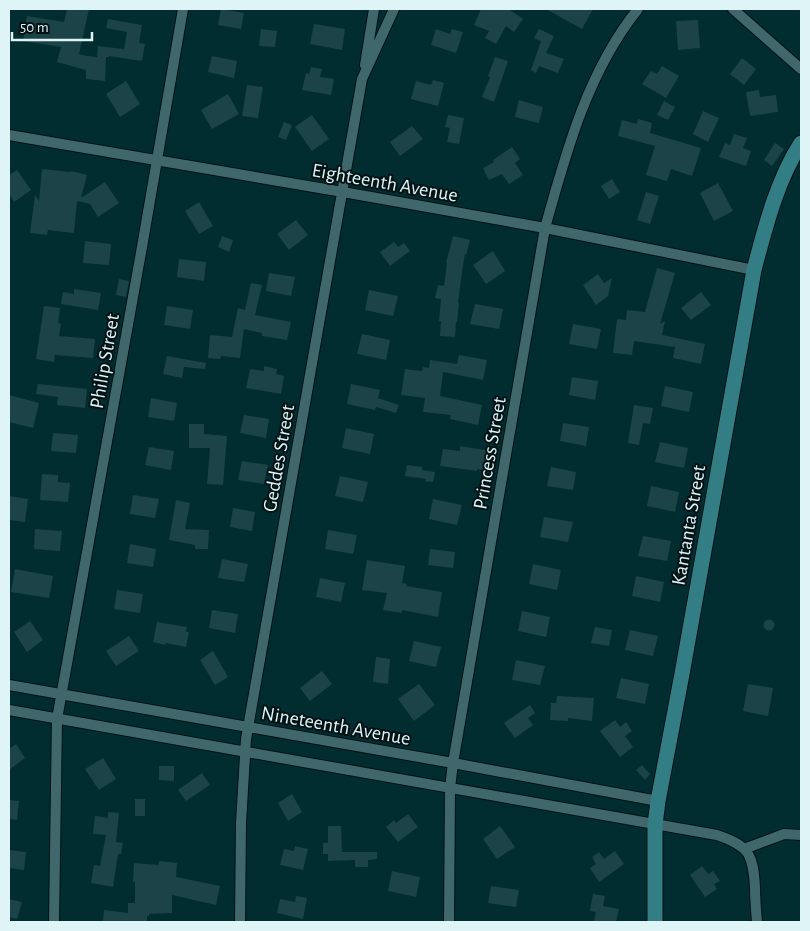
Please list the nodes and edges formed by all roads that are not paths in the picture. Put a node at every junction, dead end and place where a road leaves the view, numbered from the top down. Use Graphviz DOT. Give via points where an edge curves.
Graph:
graph roads {
  1 [pos="183,9"];
  2 [pos="374,9"];
  3 [pos="394,9"];
  4 [pos="638,9"];
  5 [pos="733,9"];
  6 [pos="801,69"];
  7 [pos="362,79"];
  8 [pos="9,135"];
  9 [pos="801,143"];
  10 [pos="156,160"];
  11 [pos="343,192"];
  12 [pos="545,228"];
  13 [pos="754,270"];
  14 [pos="9,685"];
  15 [pos="61,695"];
  16 [pos="9,710"];
  17 [pos="57,719"];
  18 [pos="248,728"];
  19 [pos="245,752"];
  20 [pos="453,764"];
  21 [pos="450,788"];
  22 [pos="658,801"];
  23 [pos="655,825"];
  24 [pos="801,835"];
  25 [pos="744,849"];
  26 [pos="54,922"];
  27 [pos="240,922"];
  28 [pos="449,922"];
  29 [pos="655,922"];
  30 [pos="757,922"];
  1 -- 10 [label="street, Philip Street"];
  2 -- 7 [label="street"];
  3 -- 7 [label="street, Geddes Street"];
  4 -- 12 [label="street, Princess Street" via="605,59 581,114"];
  5 -- 6 [label="street"];
  7 -- 11 [label="street, Geddes Street"];
  8 -- 10 [label="street, Eighteenth Avenue"];
  9 -- 13 [label="street, Kantanta Street" via="770,212"];
  10 -- 11 [label="street, Eighteenth Avenue"];
  10 -- 15 [label="street, Philip Street"];
  11 -- 12 [label="street, Eighteenth Avenue"];
  11 -- 18 [label="street, Geddes Street"];
  12 -- 13 [label="street, Eighteenth Avenue"];
  12 -- 20 [label="street, Princess Street"];
  13 -- 22 [label="street, Kantanta Street"];
  14 -- 15 [label="street, Nineteenth Avenue"];
  15 -- 17 [label="street, Philip Street"];
  15 -- 18 [label="street, Nineteenth Avenue"];
  16 -- 17 [label="street"];
  17 -- 19 [label="street"];
  17 -- 26 [label="street, Philip Street"];
  18 -- 19 [label="street, Geddes Street"];
  18 -- 20 [label="street, Nineteenth Avenue"];
  19 -- 21 [label="street"];
  19 -- 27 [label="street, Geddes Street" via="240,832"];
  20 -- 21 [label="street, Princess Street"];
  20 -- 22 [label="street, Nineteenth Avenue"];
  21 -- 23 [label="street"];
  21 -- 28 [label="street, Princess Street"];
  22 -- 23 [label="street, Kantanta Street"];
  23 -- 25 [label="street" via="717,835"];
  23 -- 29 [label="street, Kantanta Street"];
  24 -- 25 [label="street" via="784,834"];
  25 -- 30 [label="street" via="751,857 754,872"];
}
